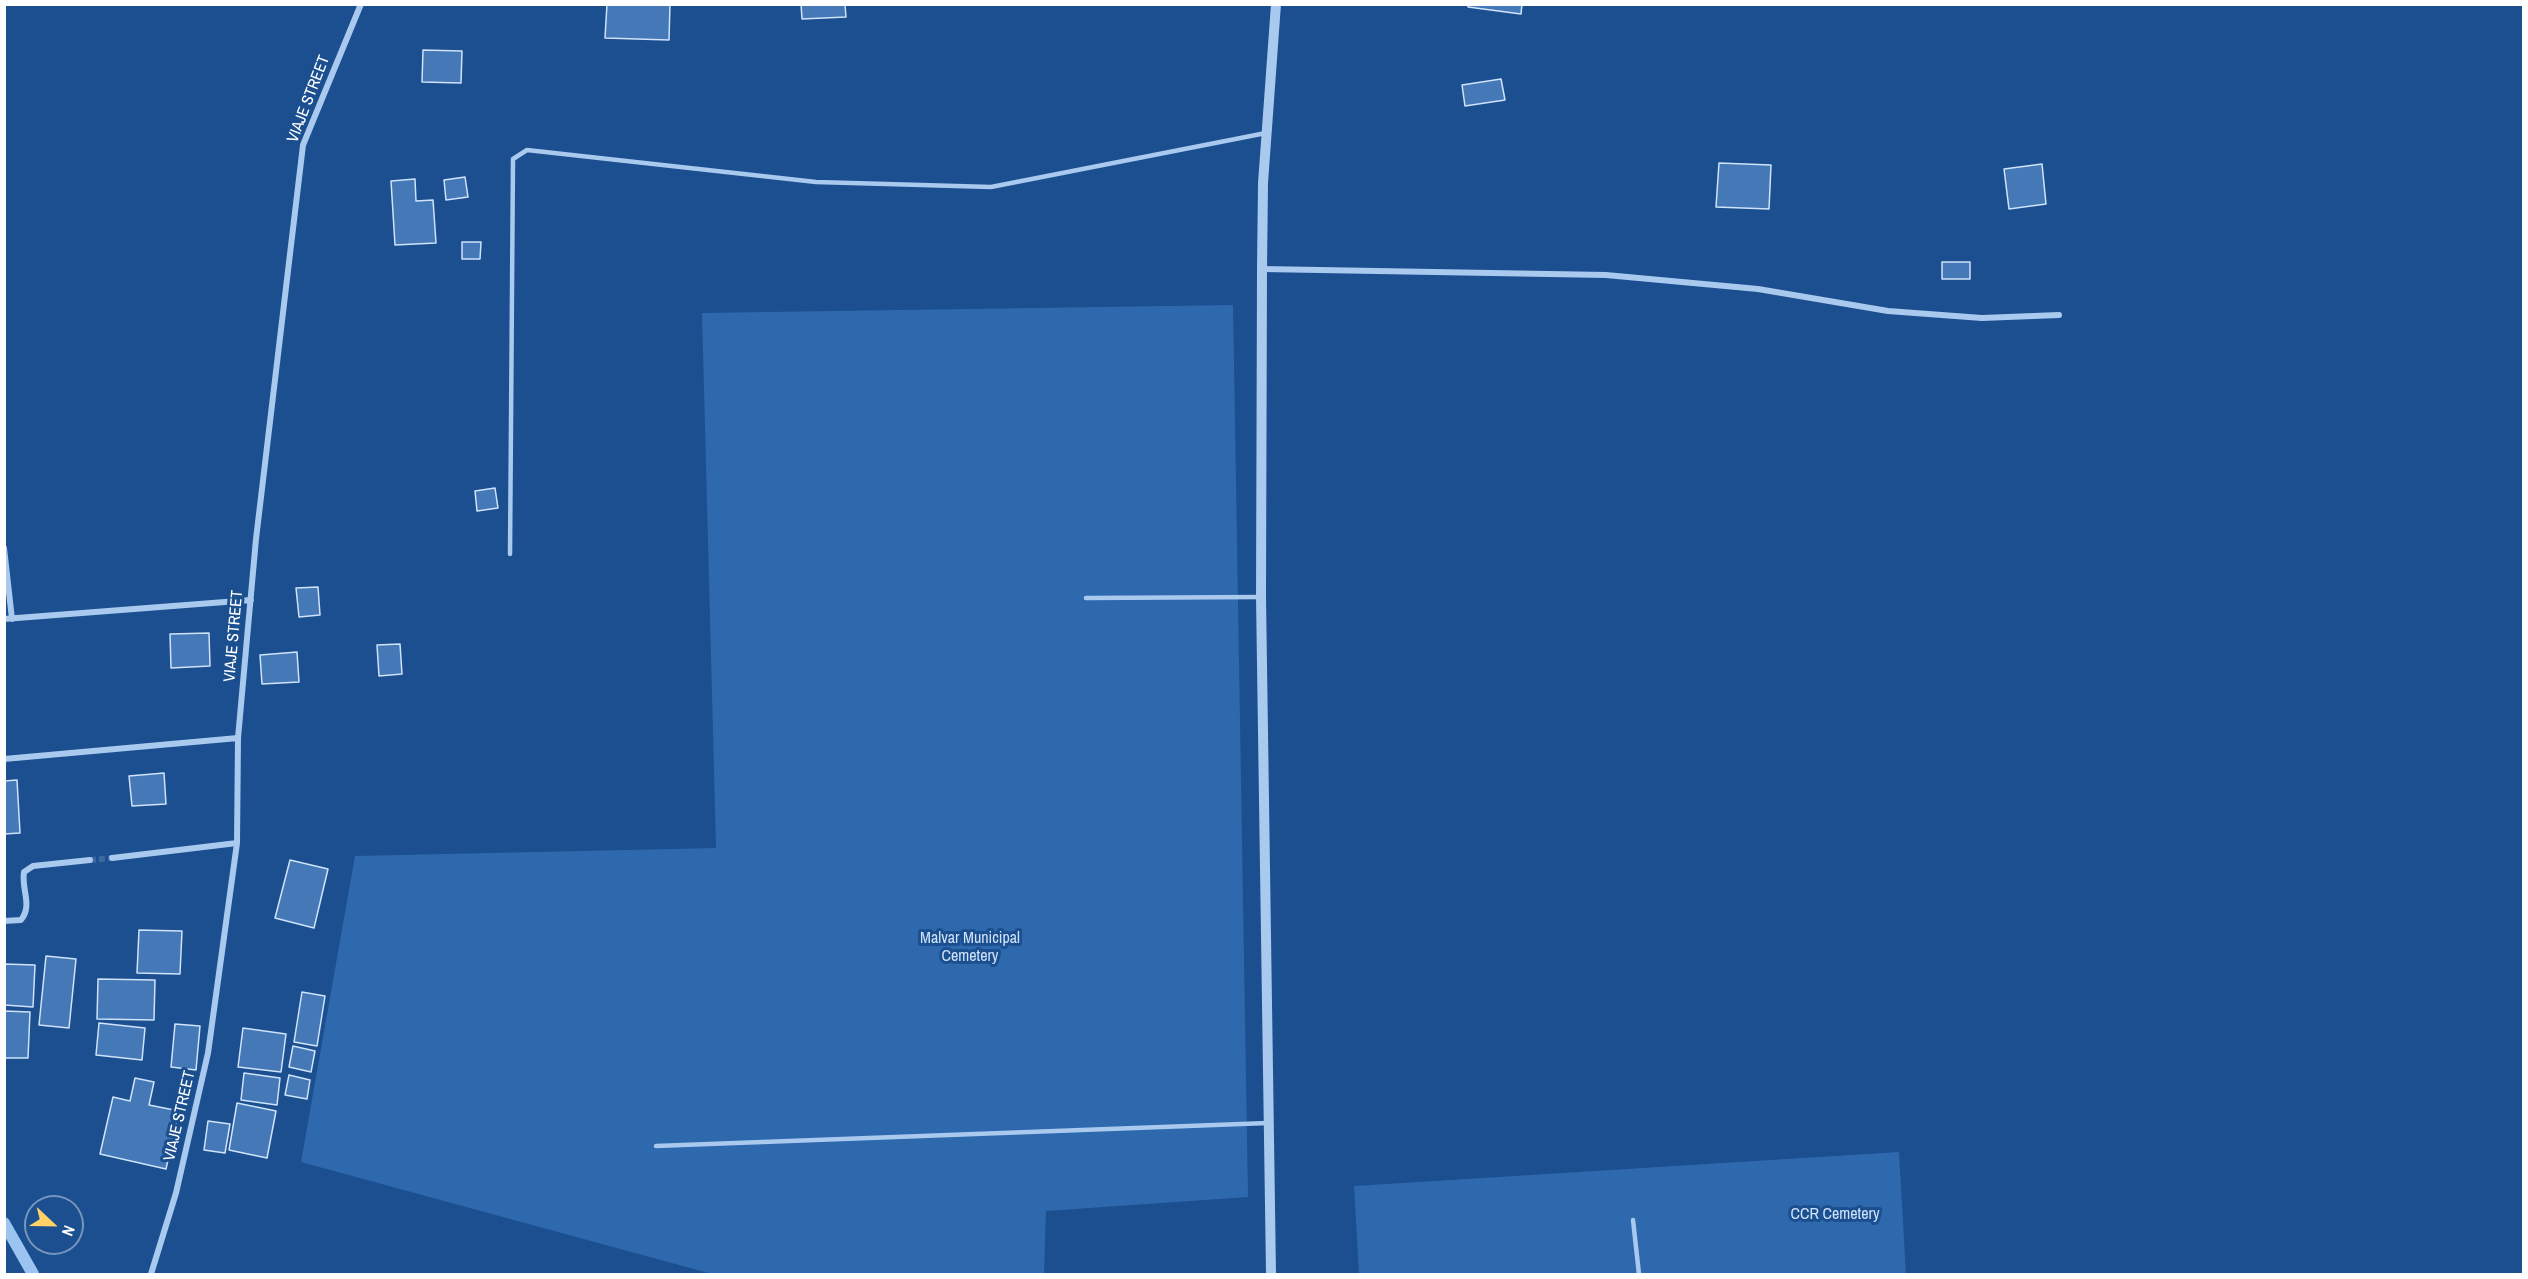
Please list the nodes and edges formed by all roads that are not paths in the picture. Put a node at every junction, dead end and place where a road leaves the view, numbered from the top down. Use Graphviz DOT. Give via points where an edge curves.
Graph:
graph roads {
  1 [pos="361,4"];
  2 [pos="1276,4"];
  3 [pos="1266,133"];
  4 [pos="1262,269"];
  5 [pos="2059,315"];
  6 [pos="4,548"];
  7 [pos="510,554"];
  8 [pos="1261,597"];
  9 [pos="1086,598"];
  10 [pos="251,600"];
  11 [pos="8,619"];
  12 [pos="238,738"];
  13 [pos="4,759"];
  14 [pos="237,843"];
  15 [pos="112,858"];
  16 [pos="90,860"];
  17 [pos="4,921"];
  18 [pos="1270,1123"];
  19 [pos="656,1146"];
  20 [pos="1633,1220"];
  21 [pos="151,1275"];
  22 [pos="1271,1275"];
  23 [pos="1639,1275"];
  1 -- 10 [label="street, VIAJE STREET" via="303,145"];
  2 -- 3 [label="street"];
  3 -- 4 [label="street"];
  3 -- 7 [label="lane" via="991,187 816,182 527,150 513,159"];
  4 -- 5 [label="street" via="1606,275 1758,289 1888,311 1982,318"];
  4 -- 8 [label="street"];
  6 -- 11 [label="street"];
  8 -- 9 [label="lane"];
  8 -- 18 [label="street"];
  10 -- 11 [label="street"];
  10 -- 12 [label="street, VIAJE STREET"];
  12 -- 13 [label="street"];
  12 -- 14 [label="street, VIAJE STREET"];
  14 -- 15 [label="street"];
  14 -- 21 [label="street, VIAJE STREET" via="208,1053 176,1193"];
  16 -- 17 [label="street" via="33,866 24,872 28,908 21,920"];
  18 -- 19 [label="lane"];
  18 -- 22 [label="street"];
  20 -- 23 [label="lane"];
}
